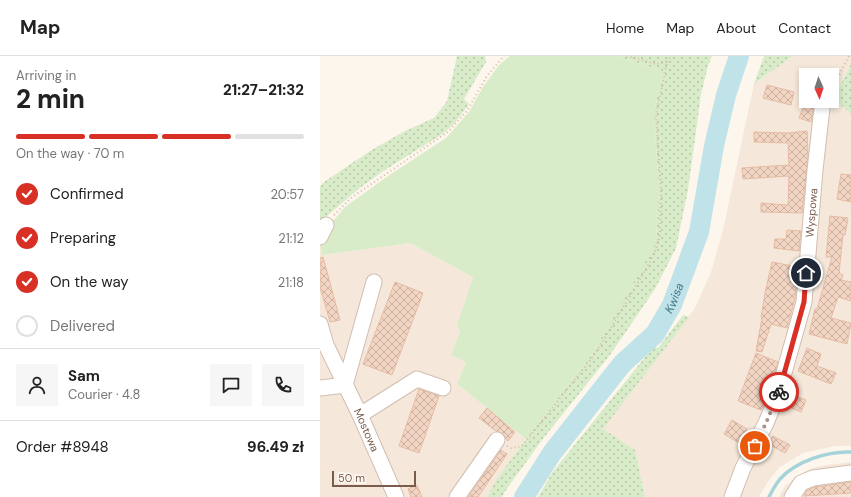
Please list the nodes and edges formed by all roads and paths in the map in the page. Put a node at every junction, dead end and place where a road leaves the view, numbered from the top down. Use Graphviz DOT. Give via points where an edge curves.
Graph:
graph roads {
  1 [pos="504,56"];
  2 [pos="626,56"];
  3 [pos="671,56"];
  4 [pos="849,56"];
  5 [pos="667,62"];
  6 [pos="839,75"];
  7 [pos="822,108"];
  8 [pos="323,231"];
  9 [pos="374,282"];
  10 [pos="320,324"];
  11 [pos="345,385"];
  12 [pos="320,388"];
  13 [pos="443,388"];
  14 [pos="360,415"];
  15 [pos="497,440"];
  16 [pos="851,473"];
  17 [pos="396,497"];
  18 [pos="457,497"];
  19 [pos="732,497"];
  20 [pos="792,497"];
  1 -- 8 [label="path" via="487,76 467,111 449,131 351,198"];
  2 -- 5 [label="path" via="656,64"];
  3 -- 5 [label="path"];
  4 -- 6 [label="path"];
  5 -- 15 [label="path" via="656,115 661,191 660,234 650,262 591,359 525,443 511,448"];
  7 -- 19 [label="street, Wyspowa" via="804,302 778,394"];
  9 -- 11 [label="street"];
  10 -- 11 [label="street, Mostowa" via="326,346"];
  11 -- 12 [label="street"];
  11 -- 14 [label="street, Mostowa"];
  13 -- 14 [label="street" via="417,379"];
  14 -- 17 [label="street, Mostowa"];
  15 -- 18 [label="street"];
  16 -- 20 [label="street" via="813,478 801,483"];
}
